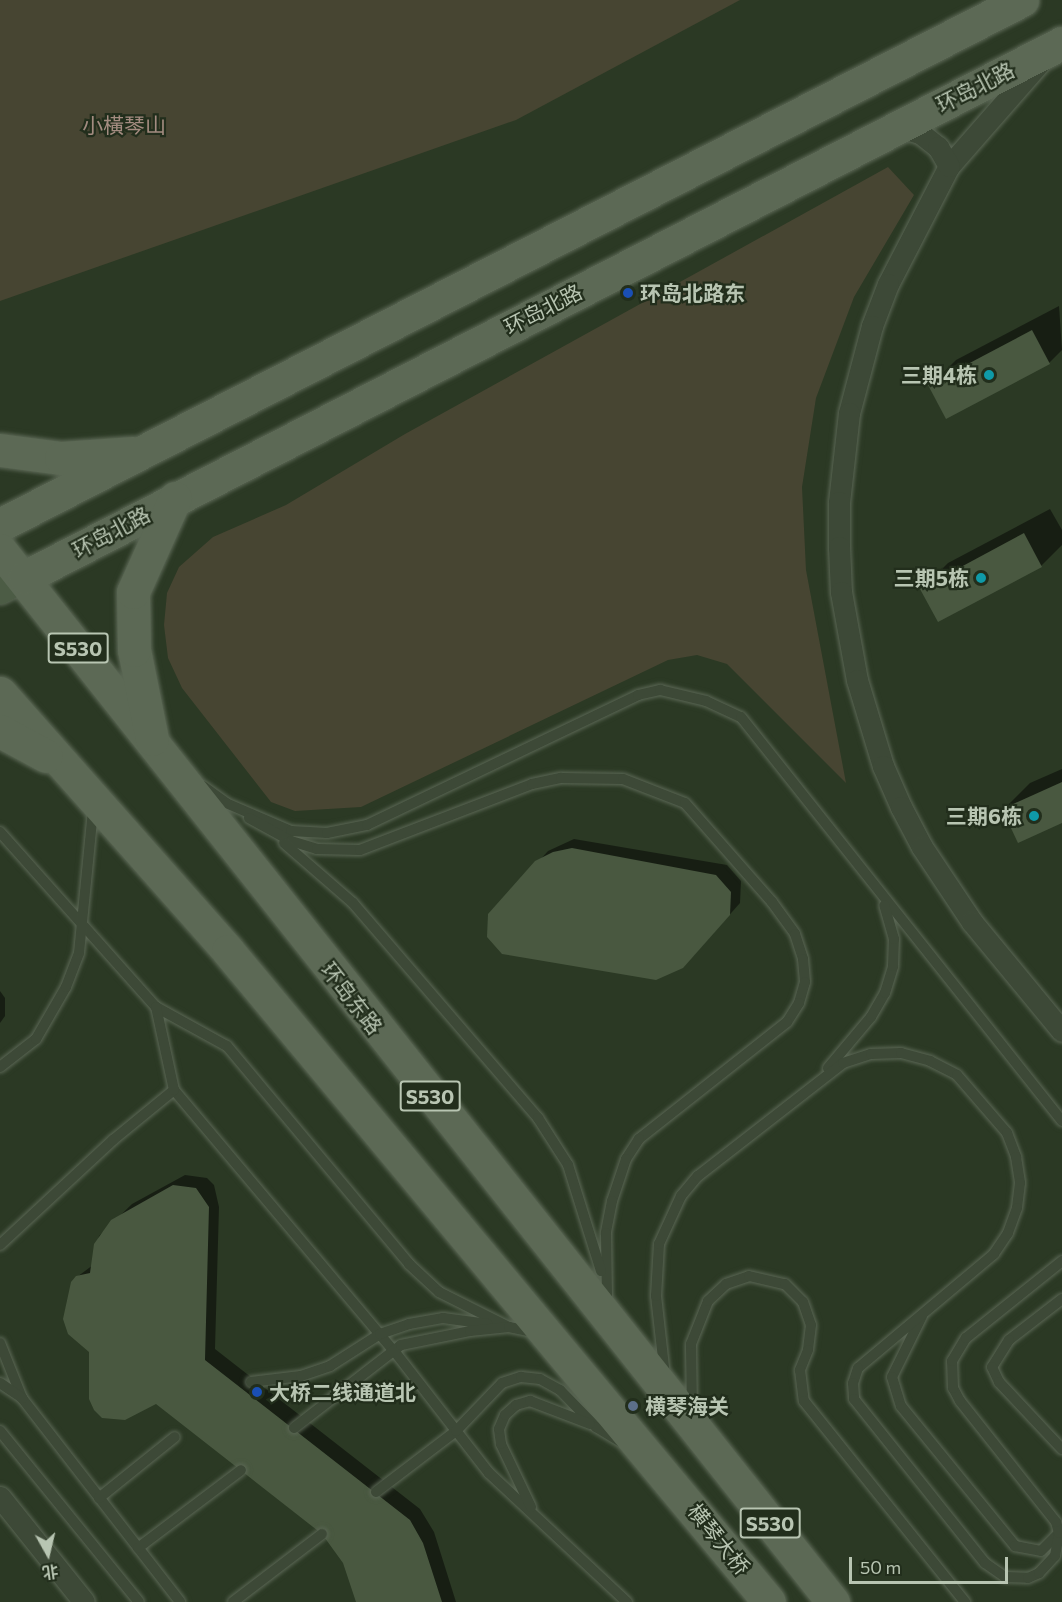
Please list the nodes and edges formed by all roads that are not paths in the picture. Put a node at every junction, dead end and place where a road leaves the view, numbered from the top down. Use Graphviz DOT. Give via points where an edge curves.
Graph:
graph roads {
  1 [pos="1022,0"];
  2 [pos="1057,45"];
  3 [pos="898,127"];
  4 [pos="949,166"];
  5 [pos="0,450"];
  6 [pos="147,452"];
  7 [pos="174,498"];
  8 [pos="0,525"];
  9 [pos="0,550"];
  10 [pos="12,584"];
  11 [pos="0,693"];
  12 [pos="0,731"];
  13 [pos="154,747"];
  14 [pos="94,797"];
  15 [pos="226,802"];
  16 [pos="262,828"];
  17 [pos="0,832"];
  18 [pos="0,842"];
  19 [pos="20,858"];
  20 [pos="874,887"];
  21 [pos="81,925"];
  22 [pos="156,1007"];
  23 [pos="1062,1031"];
  24 [pos="0,1067"];
  25 [pos="818,1079"];
  26 [pos="174,1090"];
  27 [pos="1062,1121"];
  28 [pos="0,1245"];
  29 [pos="1062,1261"];
  30 [pos="604,1283"];
  31 [pos="1062,1299"];
  32 [pos="925,1311"];
  33 [pos="610,1324"];
  34 [pos="509,1327"];
  35 [pos="380,1334"];
  36 [pos="0,1343"];
  37 [pos="556,1344"];
  38 [pos="395,1352"];
  39 [pos="251,1382"];
  40 [pos="0,1383"];
  41 [pos="668,1397"];
  42 [pos="22,1398"];
  43 [pos="597,1427"];
  44 [pos="294,1428"];
  45 [pos="0,1431"];
  46 [pos="456,1431"];
  47 [pos="700,1436"];
  48 [pos="175,1437"];
  49 [pos="1062,1449"];
  50 [pos="661,1469"];
  51 [pos="241,1470"];
  52 [pos="376,1492"];
  53 [pos="0,1497"];
  54 [pos="99,1498"];
  55 [pos="536,1515"];
  56 [pos="1059,1533"];
  57 [pos="322,1534"];
  58 [pos="138,1548"];
  59 [pos="84,1602"];
  60 [pos="140,1602"];
  61 [pos="180,1602"];
  62 [pos="232,1602"];
  63 [pos="627,1602"];
  64 [pos="769,1602"];
  65 [pos="833,1602"];
  66 [pos="965,1602"];
  1 -- 6 [label="main road"];
  2 -- 3 [label="main road, 环岛北路"];
  2 -- 4 [label="street"];
  3 -- 4 [label="street" via="921,133 938,147"];
  3 -- 7 [label="main road, 环岛北路"];
  4 -- 23 [label="street" via="888,284 859,369 839,502 841,592 868,724 901,807 972,922"];
  5 -- 6 [label="main road" via="61,458"];
  6 -- 8 [label="main road"];
  7 -- 10 [label="main road, 环岛北路"];
  7 -- 13 [label="main road" via="133,592 134,650"];
  9 -- 10 [label="main road, 环岛东路 / S530"];
  10 -- 13 [label="main road, 环岛东路 / S530"];
  11 -- 14 [label="main road, S530"];
  12 -- 14 [label="main road" via="36,748"];
  13 -- 15 [label="lane"];
  13 -- 33 [label="main road, 环岛东路 / S530"];
  14 -- 21 [label="lane"];
  14 -- 37 [label="main road, S530"];
  15 -- 16 [label="lane"];
  15 -- 20 [label="lane" via="291,831 327,833 367,825 612,704 660,690 684,693 741,717"];
  16 -- 30 [label="lane" via="304,856 354,903 538,1118 568,1165"];
  16 -- 30 [label="lane" via="317,849 360,850 532,784 561,778 623,779 685,803 772,902 795,934 803,959 805,982 799,1003 787,1022 639,1139 626,1159 612,1201"];
  17 -- 19 [label="lane"];
  18 -- 19 [label="lane"];
  19 -- 21 [label="lane"];
  20 -- 25 [label="lane" via="887,911 894,939 893,966 885,993 871,1017"];
  20 -- 27 [label="lane"];
  21 -- 22 [label="lane"];
  21 -- 24 [label="lane" via="79,952 66,987 36,1039"];
  22 -- 26 [label="lane"];
  22 -- 34 [label="lane" via="227,1046 409,1264 439,1292"];
  25 -- 32 [label="lane" via="843,1063 871,1054 901,1053 930,1061 957,1075 1006,1133 1016,1157 1020,1183 1008,1233 994,1254"];
  25 -- 41 [label="lane" via="698,1176 668,1219 656,1270"];
  26 -- 28 [label="lane" via="113,1140"];
  26 -- 35 [label="lane"];
  29 -- 56 [label="lane" via="966,1338 957,1348 951,1375 960,1401 1050,1512"];
  30 -- 33 [label="lane"];
  31 -- 49 [label="lane" via="1009,1341 992,1367 999,1382"];
  32 -- 56 [label="lane" via="895,1366 896,1397 1016,1546 1041,1551"];
  32 -- 56 [label="lane" via="858,1368 853,1383 854,1399 994,1572 1016,1579 1039,1573 1055,1556"];
  33 -- 41 [label="main road, 环岛东路 / S530"];
  34 -- 35 [label="lane" via="443,1318 409,1323"];
  34 -- 37 [label="lane" via="532,1332"];
  34 -- 38 [label="lane" via="429,1337 401,1346"];
  35 -- 38 [label="lane"];
  35 -- 39 [label="lane" via="330,1366 301,1376"];
  36 -- 42 [label="lane"];
  37 -- 50 [label="main road, S530"];
  38 -- 44 [label="lane"];
  38 -- 46 [label="lane"];
  40 -- 42 [label="lane"];
  41 -- 47 [label="main road, 环岛东路 / S530"];
  42 -- 54 [label="lane"];
  43 -- 46 [label="lane" via="560,1390 540,1379 521,1377 502,1383"];
  43 -- 50 [label="lane"];
  43 -- 55 [label="lane" via="530,1401 516,1405 505,1415 499,1429 501,1444"];
  45 -- 60 [label="lane"];
  46 -- 52 [label="lane"];
  46 -- 55 [label="lane" via="489,1473"];
  47 -- 65 [label="main road, S530"];
  47 -- 66 [label="lane" via="692,1344 708,1301 726,1284 749,1276 785,1284 803,1302 811,1325 808,1350 800,1370 804,1401"];
  48 -- 54 [label="lane"];
  50 -- 64 [label="main road, 横琴大桥 / S530"];
  51 -- 58 [label="lane"];
  53 -- 59 [label="street"];
  54 -- 58 [label="lane"];
  55 -- 63 [label="lane"];
  57 -- 62 [label="lane"];
  58 -- 61 [label="lane"];
}
